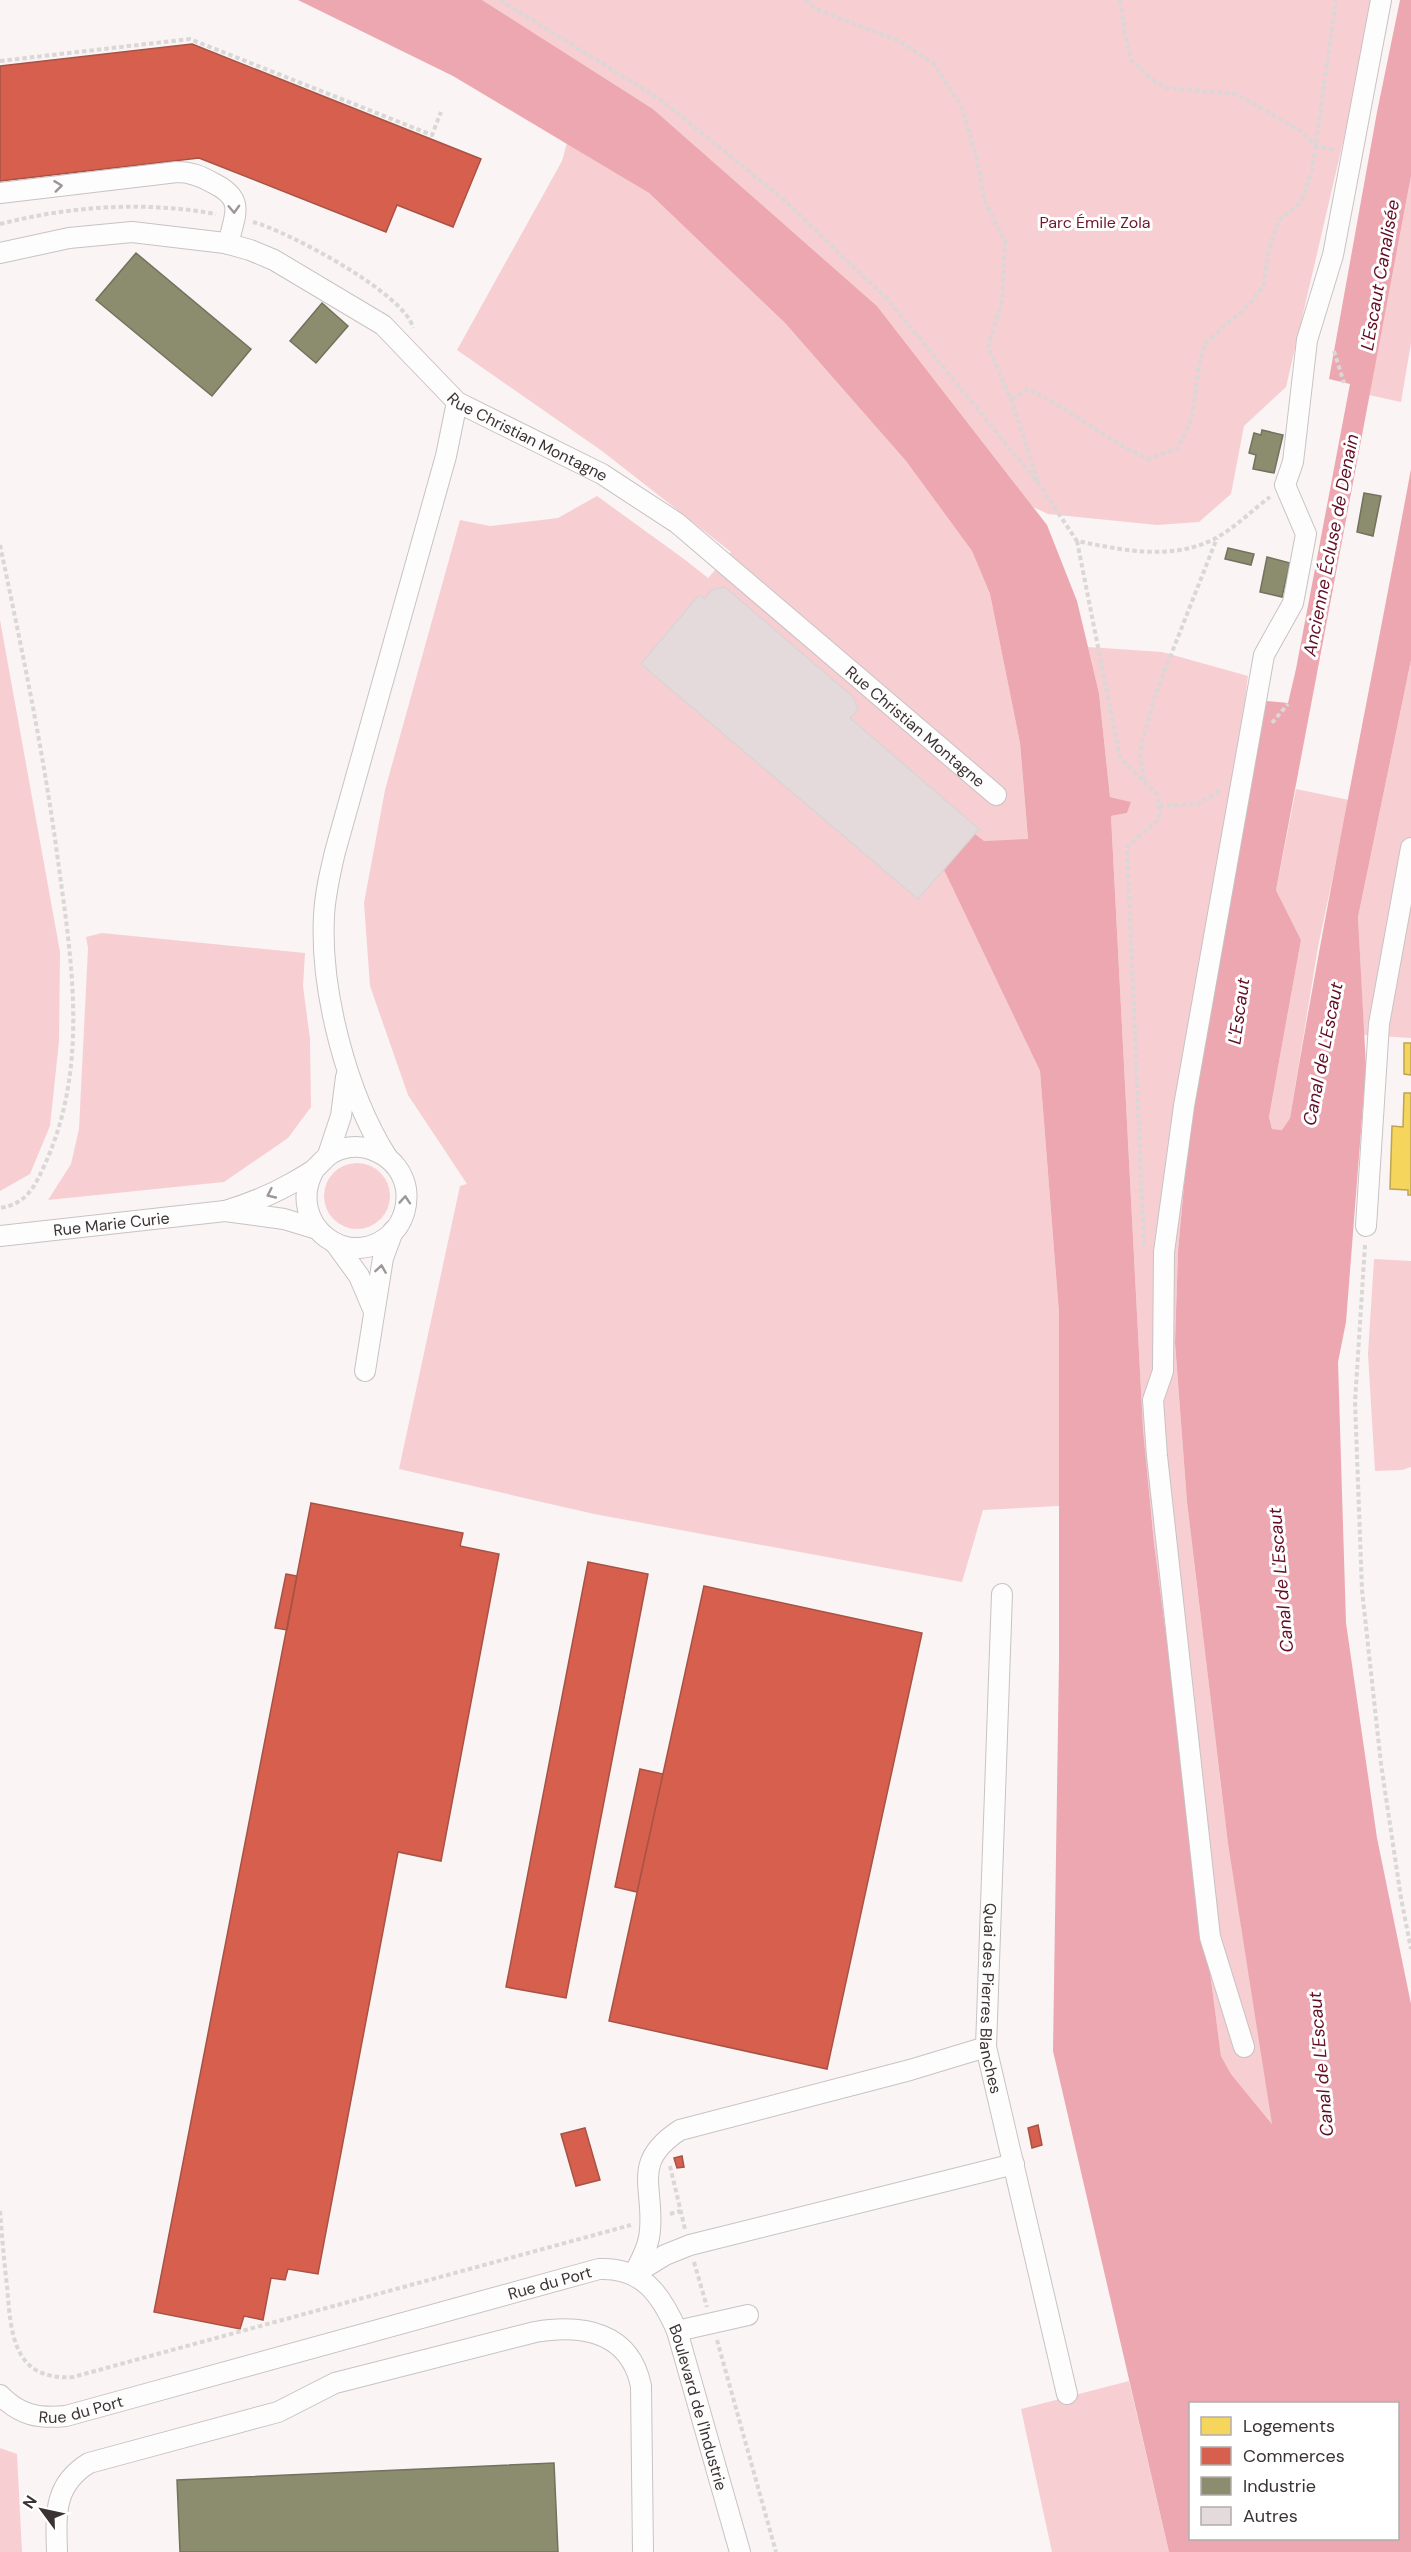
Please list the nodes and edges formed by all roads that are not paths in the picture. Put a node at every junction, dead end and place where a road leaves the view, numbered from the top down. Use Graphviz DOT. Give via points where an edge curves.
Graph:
graph roads {
  1 [pos="1381,0"];
  2 [pos="0,193"];
  3 [pos="228,244"];
  4 [pos="0,253"];
  5 [pos="457,402"];
  6 [pos="996,795"];
  7 [pos="1411,848"];
  8 [pos="1403,943"];
  9 [pos="345,1062"];
  10 [pos="328,1155"];
  11 [pos="387,1157"];
  12 [pos="314,1170"];
  13 [pos="225,1211"];
  14 [pos="1366,1226"];
  15 [pos="317,1229"];
  16 [pos="393,1231"];
  17 [pos="0,1236"];
  18 [pos="335,1243"];
  19 [pos="373,1308"];
  20 [pos="365,1371"];
  21 [pos="1002,1594"];
  22 [pos="1244,2047"];
  23 [pos="986,2048"];
  24 [pos="1014,2164"];
  25 [pos="634,2274"];
  26 [pos="748,2315"];
  27 [pos="677,2331"];
  28 [pos="1067,2394"];
  29 [pos="4,2399"];
  30 [pos="57,2552"];
  31 [pos="643,2552"];
  32 [pos="740,2552"];
  1 -- 22 [label="street" via="1333,255 1307,340 1293,462 1285,485 1305,534 1293,603 1264,655 1184,1106 1164,1252 1163,1371 1153,1400 1210,1937"];
  2 -- 3 [label="street, one-way" via="190,173 225,189 233,197 236,208"];
  3 -- 4 [label="street, Rue Christian Montagne" via="132,232 69,238"];
  3 -- 5 [label="street, Rue Christian Montagne" via="274,260 371,316"];
  5 -- 6 [label="street, Rue Christian Montagne" via="602,474 677,523"];
  5 -- 9 [label="street" via="446,456 326,892 326,965"];
  7 -- 8 [label="street"];
  8 -- 14 [label="street" via="1384,989 1379,1024"];
  9 -- 10 [label="street" via="344,1100"];
  9 -- 11 [label="street" via="365,1118"];
  10 -- 11 [label="street" via="358,1147"];
  10 -- 12 [label="street"];
  16 -- 11 [label="street, one-way" via="405,1209 406,1193 402,1177"];
  12 -- 13 [label="street, Rue Marie Curie, one-way" via="267,1196"];
  12 -- 15 [label="street" via="306,1200"];
  13 -- 15 [label="street, Rue Marie Curie" via="277,1217"];
  13 -- 17 [label="street, Rue Marie Curie"];
  15 -- 18 [label="street"];
  16 -- 18 [label="street" via="364,1247"];
  19 -- 16 [label="street, one-way"];
  18 -- 19 [label="street" via="359,1276"];
  19 -- 20 [label="street"];
  21 -- 23 [label="street, Quai des Pierres Blanches"];
  23 -- 24 [label="street, Quai des Pierres Blanches"];
  23 -- 25 [label="street" via="680,2130 664,2142 647,2174 650,2220 646,2247"];
  24 -- 25 [label="street" via="690,2245"];
  24 -- 28 [label="street, Quai des Pierres Blanches"];
  25 -- 27 [label="street, Boulevard de l'Industrie" via="664,2303"];
  25 -- 29 [label="street, Rue du Port" via="614,2268 599,2269 66,2416 36,2417"];
  26 -- 27 [label="street"];
  27 -- 32 [label="street, Boulevard de l'Industrie"];
  30 -- 31 [label="street" via="60,2496 74,2475 89,2463 278,2412 335,2384 534,2332 562,2329 589,2332 614,2341 633,2360 638,2372"];
}
